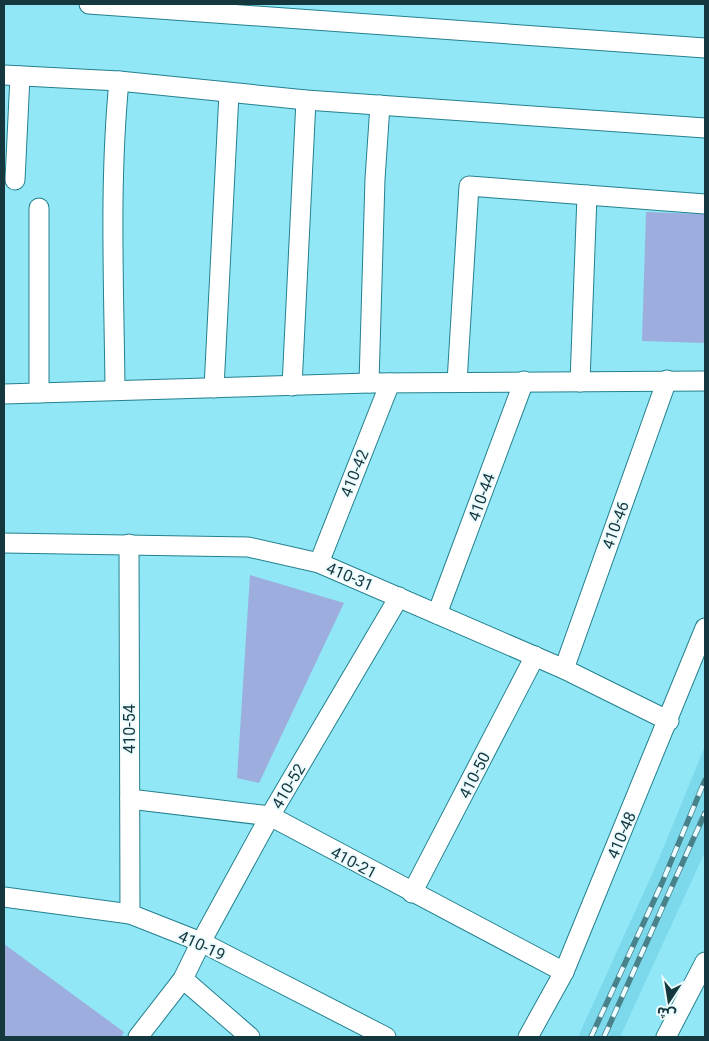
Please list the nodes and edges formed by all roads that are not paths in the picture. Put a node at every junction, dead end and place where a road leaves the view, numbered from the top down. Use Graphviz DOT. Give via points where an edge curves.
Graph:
graph roads {
  1 [pos="89,4"];
  2 [pos="705,48"];
  3 [pos="12,76"];
  4 [pos="119,81"];
  5 [pos="229,93"];
  6 [pos="306,100"];
  7 [pos="380,105"];
  8 [pos="705,128"];
  9 [pos="15,180"];
  10 [pos="587,195"];
  11 [pos="705,204"];
  12 [pos="39,208"];
  13 [pos="666,380"];
  14 [pos="524,381"];
  15 [pos="705,381"];
  16 [pos="457,382"];
  17 [pos="580,382"];
  18 [pos="369,383"];
  19 [pos="390,383"];
  20 [pos="292,386"];
  21 [pos="214,388"];
  22 [pos="114,389"];
  23 [pos="39,393"];
  24 [pos="4,394"];
  25 [pos="4,543"];
  26 [pos="129,544"];
  27 [pos="319,563"];
  28 [pos="399,597"];
  29 [pos="437,614"];
  30 [pos="705,628"];
  31 [pos="535,656"];
  32 [pos="564,669"];
  33 [pos="669,721"];
  34 [pos="130,799"];
  35 [pos="270,816"];
  36 [pos="412,894"];
  37 [pos="4,897"];
  38 [pos="130,914"];
  39 [pos="201,942"];
  40 [pos="705,962"];
  41 [pos="564,972"];
  42 [pos="183,979"];
  43 [pos="138,1037"];
  44 [pos="250,1037"];
  45 [pos="386,1037"];
  46 [pos="528,1037"];
  47 [pos="666,1037"];
  1 -- 2 [label="street"];
  3 -- 4 [label="street"];
  3 -- 9 [label="street"];
  4 -- 5 [label="street"];
  4 -- 22 [label="street" via="113,183"];
  5 -- 6 [label="street"];
  5 -- 21 [label="street"];
  6 -- 7 [label="street"];
  6 -- 20 [label="street"];
  7 -- 8 [label="street"];
  7 -- 18 [label="street"];
  10 -- 11 [label="street"];
  10 -- 16 [label="street" via="469,186"];
  10 -- 17 [label="street"];
  12 -- 23 [label="street"];
  13 -- 15 [label="street"];
  13 -- 17 [label="street"];
  13 -- 32 [label="street, 410-46"];
  14 -- 16 [label="street"];
  14 -- 17 [label="street"];
  14 -- 29 [label="street, 410-44"];
  16 -- 19 [label="street"];
  18 -- 19 [label="street"];
  18 -- 20 [label="street"];
  19 -- 27 [label="street, 410-42"];
  20 -- 21 [label="street"];
  21 -- 22 [label="street"];
  22 -- 23 [label="street"];
  23 -- 24 [label="street"];
  25 -- 26 [label="street, 410-31"];
  26 -- 27 [label="street, 410-31" via="248,547"];
  26 -- 34 [label="street, 410-54"];
  27 -- 28 [label="street, 410-31"];
  28 -- 29 [label="street, 410-31"];
  28 -- 35 [label="street, 410-52"];
  29 -- 31 [label="street, 410-31"];
  30 -- 33 [label="street, 410-48"];
  31 -- 32 [label="street, 410-31"];
  31 -- 36 [label="street, 410-50"];
  32 -- 33 [label="street, 410-31"];
  33 -- 41 [label="street, 410-48"];
  34 -- 35 [label="street, 410-21"];
  34 -- 38 [label="street, 410-54"];
  35 -- 36 [label="street, 410-21"];
  35 -- 39 [label="street, 410-52"];
  36 -- 41 [label="street, 410-21"];
  37 -- 38 [label="street, 410-19"];
  38 -- 39 [label="street, 410-19"];
  39 -- 42 [label="street, 410-52"];
  39 -- 45 [label="street, 410-19"];
  40 -- 47 [label="street"];
  41 -- 46 [label="street, 410-48"];
  42 -- 43 [label="street, 410-52"];
  42 -- 44 [label="street"];
}
